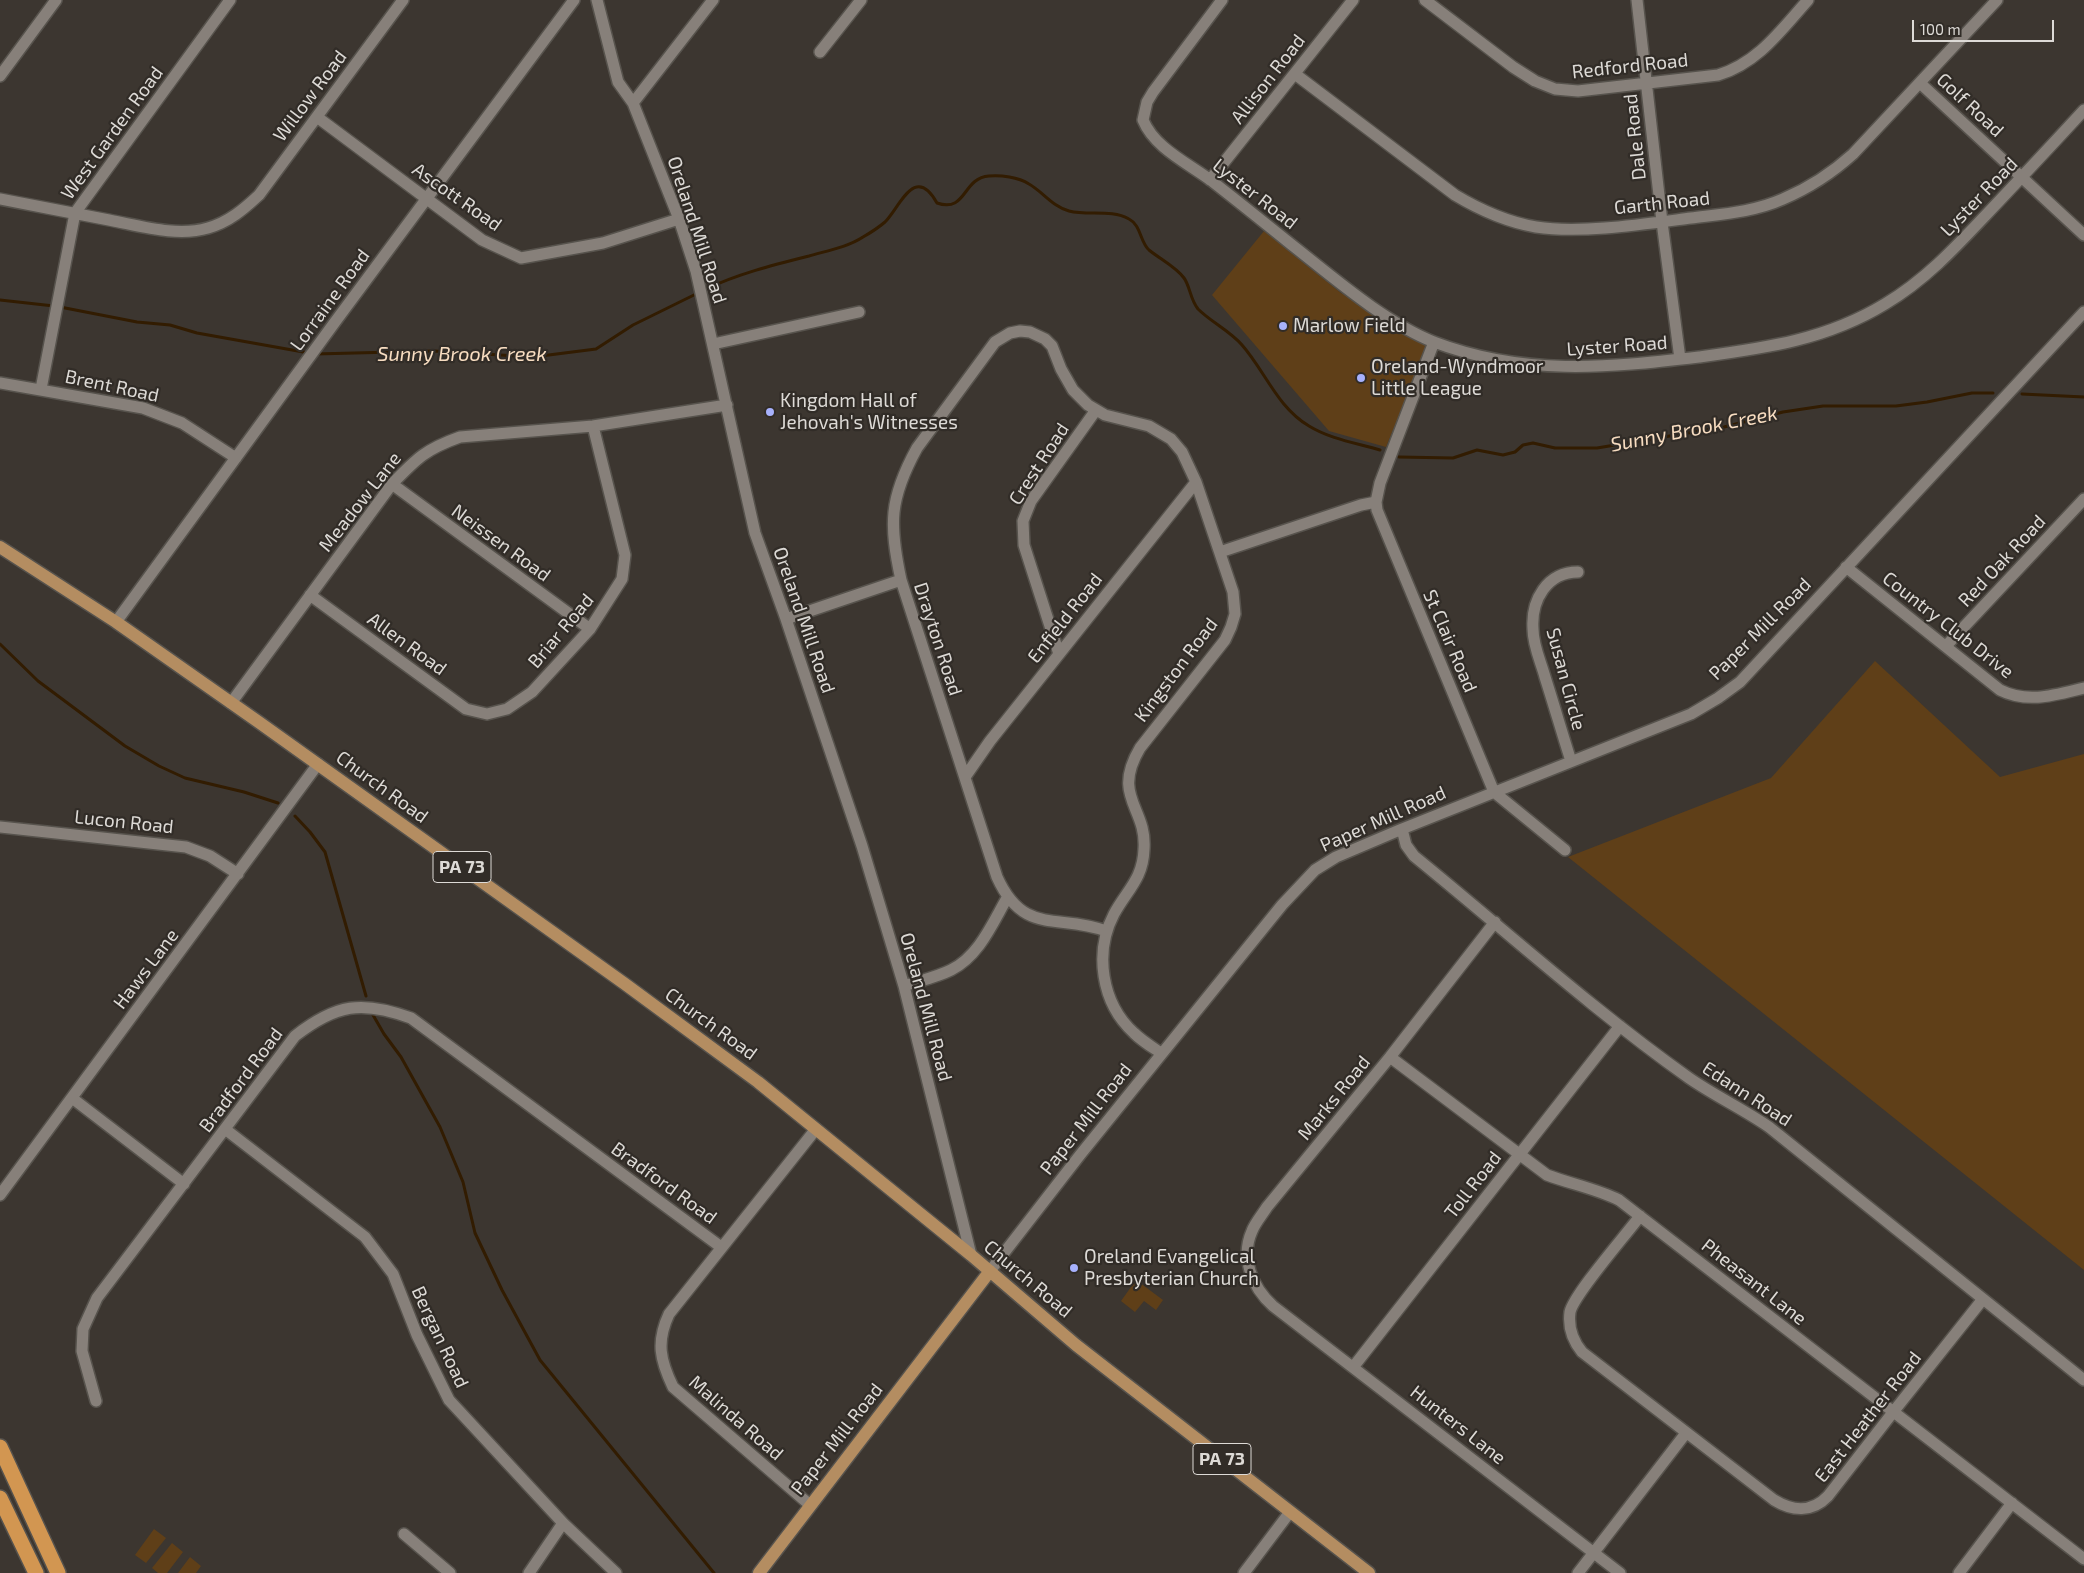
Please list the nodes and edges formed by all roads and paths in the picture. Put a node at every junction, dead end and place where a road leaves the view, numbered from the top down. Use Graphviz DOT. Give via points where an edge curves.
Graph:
graph roads {
  1 [pos="56,0"];
  2 [pos="230,0"];
  3 [pos="403,0"];
  4 [pos="574,0"];
  5 [pos="597,0"];
  6 [pos="713,0"];
  7 [pos="861,0"];
  8 [pos="1222,0"];
  9 [pos="1353,0"];
  10 [pos="1425,0"];
  11 [pos="1637,0"];
  12 [pos="1808,0"];
  13 [pos="1997,0"];
  14 [pos="820,52"];
  15 [pos="1295,74"];
  16 [pos="0,76"];
  17 [pos="1646,83"];
  18 [pos="1920,83"];
  19 [pos="633,104"];
  20 [pos="2084,110"];
  21 [pos="317,117"];
  22 [pos="2022,177"];
  23 [pos="1210,180"];
  24 [pos="0,199"];
  25 [pos="427,199"];
  26 [pos="75,213"];
  27 [pos="679,219"];
  28 [pos="1662,222"];
  29 [pos="2084,235"];
  30 [pos="859,312"];
  31 [pos="2084,312"];
  32 [pos="1030,332"];
  33 [pos="1434,342"];
  34 [pos="713,344"];
  35 [pos="1680,359"];
  36 [pos="0,382"];
  37 [pos="41,389"];
  38 [pos="727,405"];
  39 [pos="1096,410"];
  40 [pos="593,426"];
  41 [pos="236,458"];
  42 [pos="1196,482"];
  43 [pos="392,484"];
  44 [pos="2084,499"];
  45 [pos="1376,502"];
  46 [pos="0,547"];
  47 [pos="1220,552"];
  48 [pos="1846,567"];
  49 [pos="1578,572"];
  50 [pos="901,580"];
  51 [pos="310,595"];
  52 [pos="786,618"];
  53 [pos="116,622"];
  54 [pos="590,629"];
  55 [pos="1946,646"];
  56 [pos="1059,654"];
  57 [pos="2084,688"];
  58 [pos="231,702"];
  59 [pos="487,714"];
  60 [pos="1571,761"];
  61 [pos="318,764"];
  62 [pos="965,777"];
  63 [pos="1494,792"];
  64 [pos="0,827"];
  65 [pos="1402,829"];
  66 [pos="1565,850"];
  67 [pos="238,874"];
  68 [pos="1007,898"];
  69 [pos="1495,922"];
  70 [pos="1106,931"];
  71 [pos="904,986"];
  72 [pos="1620,1026"];
  73 [pos="1161,1053"];
  74 [pos="1390,1057"];
  75 [pos="72,1098"];
  76 [pos="225,1129"];
  77 [pos="816,1129"];
  78 [pos="1519,1155"];
  79 [pos="184,1184"];
  80 [pos="0,1195"];
  81 [pos="1640,1216"];
  82 [pos="721,1246"];
  83 [pos="971,1255"];
  84 [pos="990,1272"];
  85 [pos="1984,1299"];
  86 [pos="1273,1306"];
  87 [pos="1354,1366"];
  88 [pos="2084,1380"];
  89 [pos="96,1401"];
  90 [pos="1894,1411"];
  91 [pos="1686,1432"];
  92 [pos="0,1447"];
  93 [pos="0,1499"];
  94 [pos="2012,1503"];
  95 [pos="810,1504"];
  96 [pos="1290,1512"];
  97 [pos="563,1524"];
  98 [pos="404,1534"];
  99 [pos="1594,1553"];
  100 [pos="2084,1559"];
  101 [pos="30,1573"];
  102 [pos="36,1573"];
  103 [pos="58,1573"];
  104 [pos="450,1573"];
  105 [pos="529,1573"];
  106 [pos="616,1573"];
  107 [pos="759,1573"];
  108 [pos="1244,1573"];
  109 [pos="1369,1573"];
  110 [pos="1578,1573"];
  111 [pos="1620,1573"];
  112 [pos="1959,1573"];
  1 -- 16 [label="street"];
  2 -- 26 [label="street, West Garden Road"];
  3 -- 21 [label="street, Willow Road"];
  4 -- 25 [label="street, Lorraine Road"];
  5 -- 19 [label="street, Oreland Mill Road" via="618,82"];
  6 -- 19 [label="street"];
  7 -- 14 [label="street"];
  8 -- 23 [label="street, Lyster Road" via="1153,92 1143,120 1159,143"];
  9 -- 15 [label="street, Allison Road"];
  10 -- 17 [label="street, Redford Road" via="1513,67 1544,86 1578,92"];
  11 -- 17 [label="street, Dale Road"];
  12 -- 17 [label="street, Redford Road" via="1758,53 1740,67 1718,75"];
  13 -- 18 [label="street, Garth Road"];
  15 -- 23 [label="street, Allison Road"];
  15 -- 28 [label="street, Garth Road" via="1456,195 1499,217 1536,227 1574,230"];
  17 -- 28 [label="street, Dale Road"];
  18 -- 22 [label="street, Golf Road"];
  18 -- 28 [label="street, Garth Road" via="1853,154 1799,192 1749,210"];
  19 -- 27 [label="street, Oreland Mill Road"];
  20 -- 22 [label="street, Lyster Road"];
  21 -- 25 [label="street, Ascott Road"];
  21 -- 26 [label="street, Willow Road" via="259,195 242,211 208,228 156,228"];
  22 -- 29 [label="street, Golf Road"];
  22 -- 35 [label="street, Lyster Road" via="1929,272 1862,317 1785,344"];
  23 -- 33 [label="street, Lyster Road" via="1392,320"];
  24 -- 26 [label="street, Willow Road"];
  25 -- 27 [label="street, Ascott Road" via="482,240 521,258 604,243"];
  25 -- 41 [label="street, Lorraine Road"];
  26 -- 37 [label="street, West Garden Road"];
  27 -- 34 [label="street, Oreland Mill Road" via="700,285"];
  28 -- 35 [label="street, Dale Road"];
  30 -- 34 [label="street"];
  31 -- 48 [label="street, Paper Mill Road"];
  32 -- 39 [label="street, Kingston Road" via="1049,342 1073,390"];
  32 -- 50 [label="street, Drayton Road" via="1010,333 995,342 907,466 896,494 892,517"];
  33 -- 35 [label="street, Lyster Road" via="1511,362 1556,367"];
  33 -- 45 [label="street" via="1380,483"];
  34 -- 38 [label="street, Oreland Mill Road"];
  36 -- 37 [label="street, Brent Road"];
  37 -- 41 [label="street, Brent Road" via="162,414"];
  38 -- 40 [label="street, Meadow Lane"];
  38 -- 52 [label="street, Oreland Mill Road" via="755,533"];
  39 -- 42 [label="street, Kingston Road" via="1113,418 1149,426 1164,435 1182,452"];
  39 -- 56 [label="street, Crest Road" via="1031,501 1022,521 1024,545"];
  40 -- 43 [label="street, Meadow Lane" via="460,437 418,457"];
  40 -- 54 [label="street, Briar Road" via="625,555 622,579"];
  41 -- 53 [label="street, Lorraine Road"];
  42 -- 47 [label="street, Kingston Road"];
  42 -- 56 [label="street, Enfield Road"];
  43 -- 51 [label="street, Meadow Lane"];
  43 -- 54 [label="street, Neissen Road"];
  44 -- 55 [label="street, Red Oak Road"];
  45 -- 47 [label="street"];
  45 -- 63 [label="street, St Clair Road" via="1380,519"];
  46 -- 53 [label="main road, Church Road / PA 73"];
  47 -- 70 [label="street, Kingston Road" via="1235,600 1235,614 1225,640 1132,762 1129,789 1142,831 1144,856 1140,874"];
  48 -- 55 [label="street, Country Club Drive"];
  48 -- 60 [label="street, Paper Mill Road" via="1740,682 1718,698 1691,714"];
  49 -- 60 [label="street, Susan Circle" via="1564,573 1548,582 1534,606 1533,623 1534,639"];
  50 -- 52 [label="street"];
  50 -- 62 [label="street, Drayton Road"];
  51 -- 58 [label="street, Meadow Lane"];
  51 -- 59 [label="street, Allen Road" via="466,710"];
  52 -- 71 [label="street, Oreland Mill Road" via="862,846"];
  53 -- 58 [label="main road, Church Road / PA 73"];
  54 -- 59 [label="street, Briar Road" via="532,692 507,710"];
  55 -- 57 [label="street, Country Club Drive" via="2000,690 2018,697 2034,698"];
  56 -- 62 [label="street, Enfield Road"];
  58 -- 61 [label="main road, Church Road / PA 73"];
  60 -- 63 [label="street, Paper Mill Road"];
  61 -- 67 [label="street, Haws Lane"];
  61 -- 77 [label="main road, Church Road / PA 73" via="625,984"];
  62 -- 68 [label="street, Drayton Road" via="997,877"];
  63 -- 65 [label="street, Paper Mill Road"];
  63 -- 66 [label="street"];
  64 -- 67 [label="street, Lucon Road" via="186,847 210,856"];
  65 -- 69 [label="street, Edann Road" via="1406,845 1414,856"];
  65 -- 73 [label="street, Paper Mill Road" via="1336,857 1315,870 1282,904"];
  67 -- 75 [label="street, Haws Lane"];
  68 -- 70 [label="street, Drayton Road" via="1021,910 1044,920"];
  68 -- 71 [label="street" via="984,939 964,962 946,972"];
  69 -- 72 [label="street, Edann Road"];
  69 -- 74 [label="street, Marks Road"];
  70 -- 73 [label="street, Kingston Road" via="1103,963 1109,996 1134,1034"];
  71 -- 83 [label="street, Oreland Mill Road"];
  72 -- 78 [label="street, Toll Road"];
  72 -- 85 [label="street, Edann Road" via="1690,1078 1770,1127"];
  73 -- 84 [label="street, Paper Mill Road"];
  74 -- 78 [label="street, Pheasant Lane"];
  74 -- 86 [label="street, Marks Road" via="1267,1207 1252,1231 1247,1258 1252,1279 1260,1294"];
  75 -- 79 [label="street"];
  75 -- 80 [label="street, Haws Lane"];
  76 -- 79 [label="street, Bradford Road"];
  76 -- 82 [label="street, Bradford Road" via="295,1036 312,1023 348,1008 388,1009 411,1018"];
  76 -- 97 [label="street, Bergan Road" via="366,1237 393,1274 417,1335 449,1400"];
  77 -- 82 [label="street, Malinda Road"];
  77 -- 83 [label="main road, Church Road / PA 73"];
  78 -- 81 [label="street, Pheasant Lane" via="1547,1175 1604,1193"];
  78 -- 87 [label="street, Toll Road"];
  79 -- 89 [label="street, Bradford Road" via="97,1298 83,1329 82,1351"];
  81 -- 90 [label="street, Pheasant Lane"];
  81 -- 91 [label="street, East Heather Road" via="1575,1300 1570,1312 1571,1332 1582,1352"];
  82 -- 95 [label="street, Malinda Road" via="669,1314 662,1329 662,1363 673,1387"];
  83 -- 84 [label="main road, Church Road / PA 73"];
  84 -- 95 [label="main road, Paper Mill Road"];
  84 -- 96 [label="main road, Church Road / PA 73" via="1076,1345"];
  85 -- 88 [label="street, Edann Road"];
  85 -- 90 [label="street, East Heather Road"];
  86 -- 87 [label="street, Hunters Lane"];
  87 -- 99 [label="street, Hunters Lane"];
  90 -- 91 [label="street, East Heather Road" via="1823,1502 1804,1509 1786,1507 1774,1500"];
  90 -- 94 [label="street, Pheasant Lane"];
  91 -- 99 [label="street"];
  92 -- 103 [label="highway"];
  93 -- 101 [label="highway"];
  93 -- 102 [label="highway"];
  94 -- 100 [label="street, Pheasant Lane"];
  94 -- 112 [label="street"];
  95 -- 107 [label="main road, Paper Mill Road"];
  96 -- 108 [label="street"];
  96 -- 109 [label="main road, Church Road / PA 73"];
  97 -- 105 [label="street"];
  97 -- 106 [label="street, Bergan Road"];
  98 -- 104 [label="street"];
  99 -- 110 [label="street"];
  99 -- 111 [label="street, Hunters Lane"];
}
